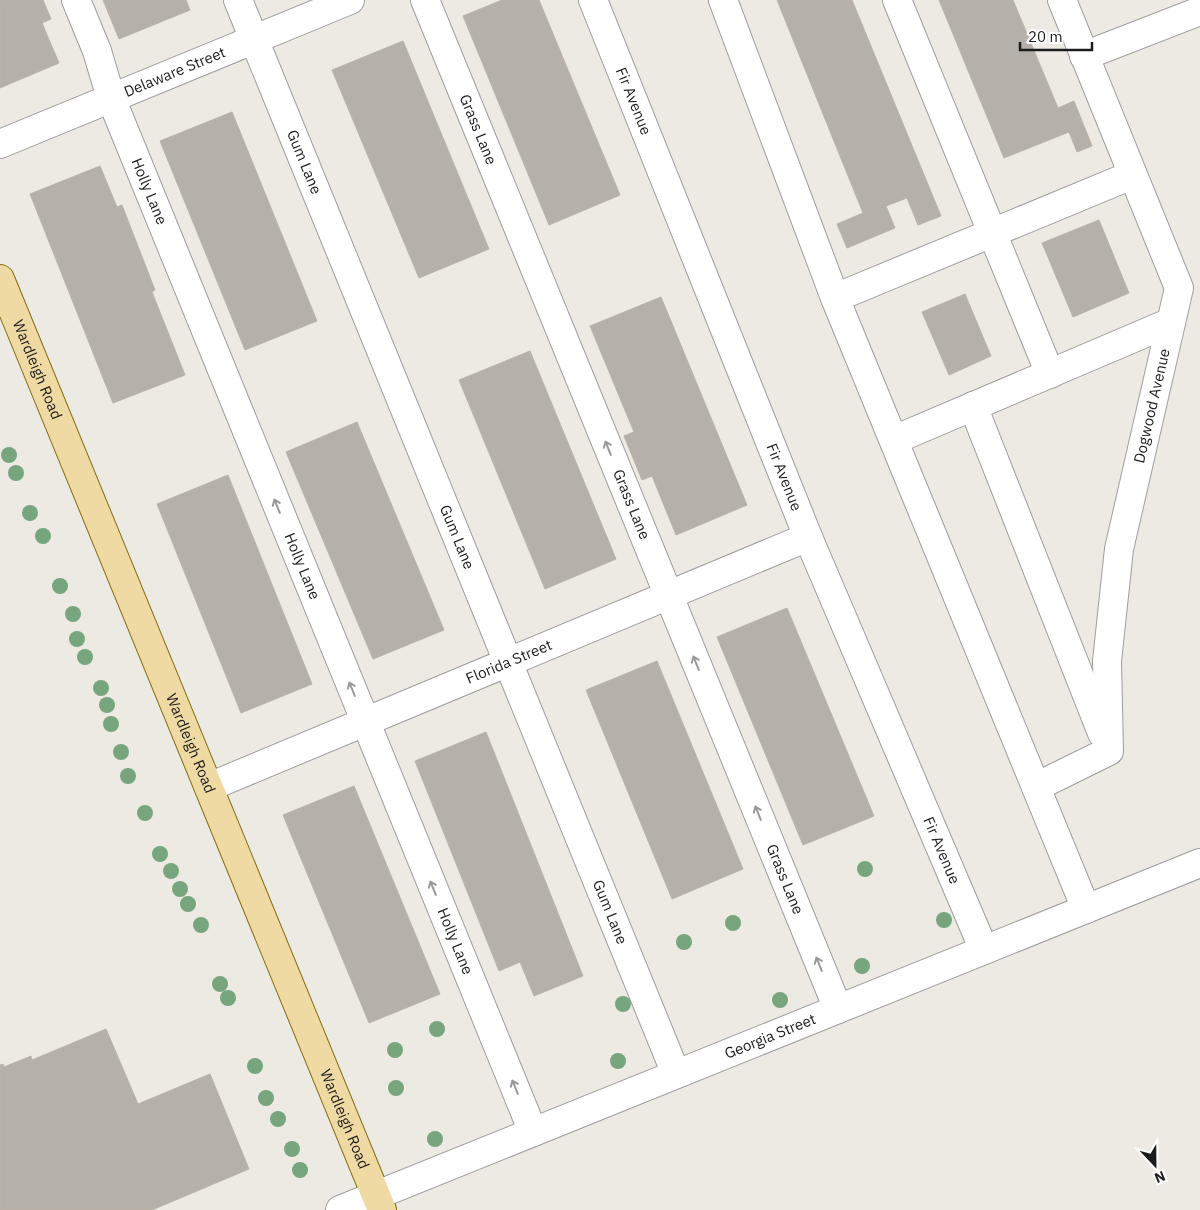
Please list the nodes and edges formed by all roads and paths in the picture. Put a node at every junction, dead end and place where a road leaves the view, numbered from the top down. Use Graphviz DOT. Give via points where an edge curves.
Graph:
graph roads {
  1 [pos="76,0"];
  2 [pos="238,0"];
  3 [pos="350,0"];
  4 [pos="425,0"];
  5 [pos="593,0"];
  6 [pos="723,0"];
  7 [pos="897,0"];
  8 [pos="1062,0"];
  9 [pos="1200,10"];
  10 [pos="254,39"];
  11 [pos="1084,56"];
  12 [pos="111,98"];
  13 [pos="0,144"];
  14 [pos="1132,175"];
  15 [pos="993,233"];
  16 [pos="0,279"];
  17 [pos="835,298"];
  18 [pos="1171,322"];
  19 [pos="1050,374"];
  20 [pos="973,406"];
  21 [pos="894,440"];
  22 [pos="808,537"];
  23 [pos="668,595"];
  24 [pos="509,662"];
  25 [pos="366,721"];
  26 [pos="1109,751"];
  27 [pos="209,787"];
  28 [pos="1036,787"];
  29 [pos="1200,864"];
  30 [pos="1086,909"];
  31 [pos="984,950"];
  32 [pos="838,1009"];
  33 [pos="676,1074"];
  34 [pos="533,1132"];
  35 [pos="379,1203"];
  36 [pos="340,1210"];
  1 -- 12 [label="street, Holly Lane"];
  2 -- 10 [label="street, Gum Lane"];
  3 -- 10 [label="street, Delaware Street"];
  23 -- 4 [label="street, Grass Lane, one-way"];
  5 -- 22 [label="street, Fir Avenue"];
  6 -- 17 [label="street"];
  7 -- 15 [label="street"];
  8 -- 11 [label="street, Dogwood Avenue"];
  9 -- 11 [label="street"];
  10 -- 12 [label="street, Delaware Street"];
  10 -- 24 [label="street, Gum Lane"];
  11 -- 14 [label="street, Dogwood Avenue"];
  12 -- 13 [label="street, Delaware Street"];
  25 -- 12 [label="street, Holly Lane, one-way"];
  14 -- 15 [label="street"];
  14 -- 18 [label="street, Dogwood Avenue" via="1179,288"];
  15 -- 17 [label="street"];
  15 -- 19 [label="street"];
  16 -- 27 [label="main road, Wardleigh Road"];
  17 -- 21 [label="street"];
  18 -- 19 [label="street"];
  18 -- 26 [label="street, Dogwood Avenue" via="1119,549 1106,661"];
  19 -- 20 [label="street"];
  20 -- 21 [label="street"];
  20 -- 26 [label="street"];
  21 -- 28 [label="street"];
  22 -- 23 [label="street, Florida Street"];
  22 -- 31 [label="street, Fir Avenue"];
  23 -- 24 [label="street, Florida Street"];
  32 -- 23 [label="street, Grass Lane, one-way"];
  24 -- 25 [label="street, Florida Street"];
  24 -- 33 [label="street, Gum Lane"];
  25 -- 27 [label="street, Florida Street"];
  34 -- 25 [label="street, Holly Lane, one-way"];
  26 -- 28 [label="street"];
  27 -- 35 [label="main road, Wardleigh Road"];
  28 -- 30 [label="street"];
  29 -- 30 [label="street, Georgia Street"];
  30 -- 31 [label="street, Georgia Street"];
  31 -- 32 [label="street, Georgia Street"];
  32 -- 33 [label="street, Georgia Street"];
  33 -- 34 [label="street, Georgia Street"];
  34 -- 35 [label="street, Georgia Street"];
  35 -- 36 [label="street, Georgia Street"];
}
